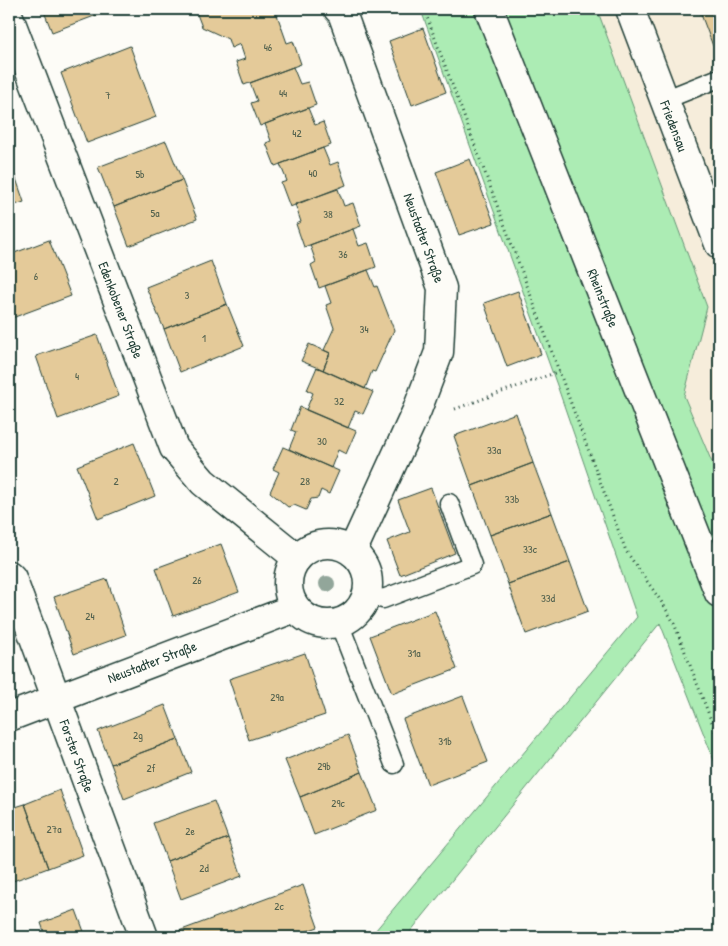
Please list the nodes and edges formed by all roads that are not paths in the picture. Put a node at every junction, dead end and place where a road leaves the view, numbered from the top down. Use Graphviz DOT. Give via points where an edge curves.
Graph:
graph roads {
  1 [pos="338,9"];
  2 [pos="489,9"];
  3 [pos="630,9"];
  4 [pos="9,17"];
  5 [pos="719,78"];
  6 [pos="664,100"];
  7 [pos="719,244"];
  8 [pos="449,503"];
  9 [pos="352,552"];
  10 [pos="297,558"];
  11 [pos="9,575"];
  12 [pos="718,590"];
  13 [pos="367,595"];
  14 [pos="295,608"];
  15 [pos="339,623"];
  16 [pos="56,699"];
  17 [pos="9,717"];
  18 [pos="394,764"];
  19 [pos="144,937"];
  1 -- 9 [label="street, Neustadter Straße" via="442,288 439,352 417,410"];
  2 -- 12 [label="street, Rheinstraße"];
  3 -- 6 [label="street, Friedensau"];
  4 -- 10 [label="street, Edenkobener Straße" via="174,448 202,482"];
  5 -- 6 [label="lane"];
  6 -- 7 [label="street, Friedensau"];
  8 -- 13 [label="lane" via="472,565 383,599"];
  9 -- 10 [label="street" via="341,546 317,545"];
  9 -- 13 [label="street" via="366,571"];
  10 -- 14 [label="street" via="288,582"];
  11 -- 16 [label="street, Forster Straße"];
  13 -- 15 [label="street" via="352,617"];
  14 -- 15 [label="street" via="315,622"];
  14 -- 16 [label="street, Neustadter Straße"];
  15 -- 18 [label="lane"];
  16 -- 17 [label="street, Neustadter Straße"];
  16 -- 19 [label="street, Forster Straße"];
}
